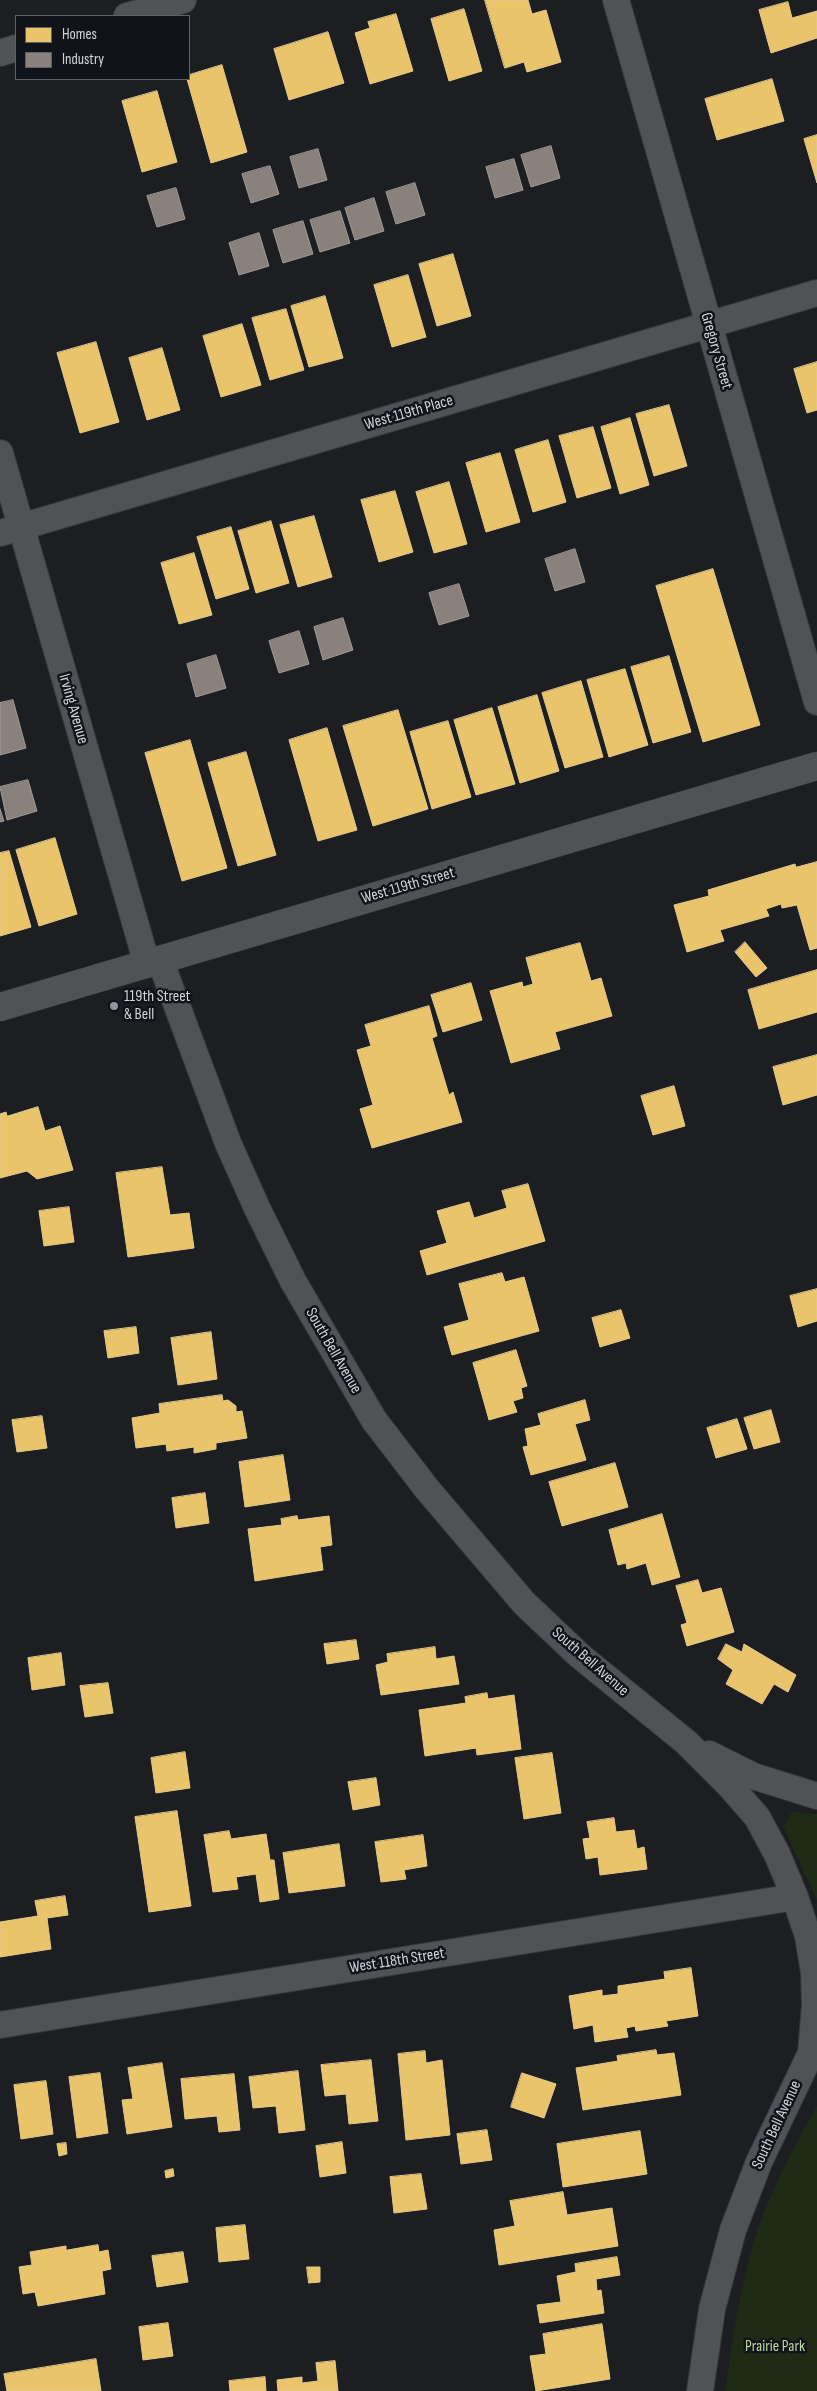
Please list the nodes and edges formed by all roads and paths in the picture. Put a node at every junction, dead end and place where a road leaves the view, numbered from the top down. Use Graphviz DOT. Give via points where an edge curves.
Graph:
graph roads {
  1 [pos="183,0"];
  2 [pos="616,0"];
  3 [pos="130,15"];
  4 [pos="15,48"];
  5 [pos="0,53"];
  6 [pos="817,293"];
  7 [pos="709,324"];
  8 [pos="0,453"];
  9 [pos="11,530"];
  10 [pos="817,702"];
  11 [pos="817,766"];
  12 [pos="154,962"];
  13 [pos="0,1007"];
  14 [pos="686,1742"];
  15 [pos="817,1796"];
  16 [pos="795,1896"];
  17 [pos="0,2025"];
  18 [pos="814,2048"];
  19 [pos="700,2391"];
  1 -- 3 [label="street"];
  2 -- 7 [label="street, Gregory Street"];
  4 -- 5 [label="street"];
  6 -- 7 [label="street, West 119th Place"];
  7 -- 9 [label="street, West 119th Place"];
  7 -- 10 [label="street, Gregory Street"];
  8 -- 9 [label="street, Irving Avenue"];
  9 -- 12 [label="street, Irving Avenue"];
  11 -- 12 [label="street, West 119th Street"];
  12 -- 13 [label="street, West 119th Street"];
  12 -- 14 [label="street, South Bell Avenue" via="257,1208 293,1281 374,1420 427,1489 524,1603 580,1656"];
  14 -- 15 [label="street" via="753,1776"];
  14 -- 16 [label="street, South Bell Avenue" via="757,1817 778,1854"];
  16 -- 17 [label="street, West 118th Street"];
  16 -- 18 [label="street, South Bell Avenue" via="808,1936 814,1972"];
  18 -- 19 [label="street, South Bell Avenue" via="759,2162 733,2230 712,2309"];
}
